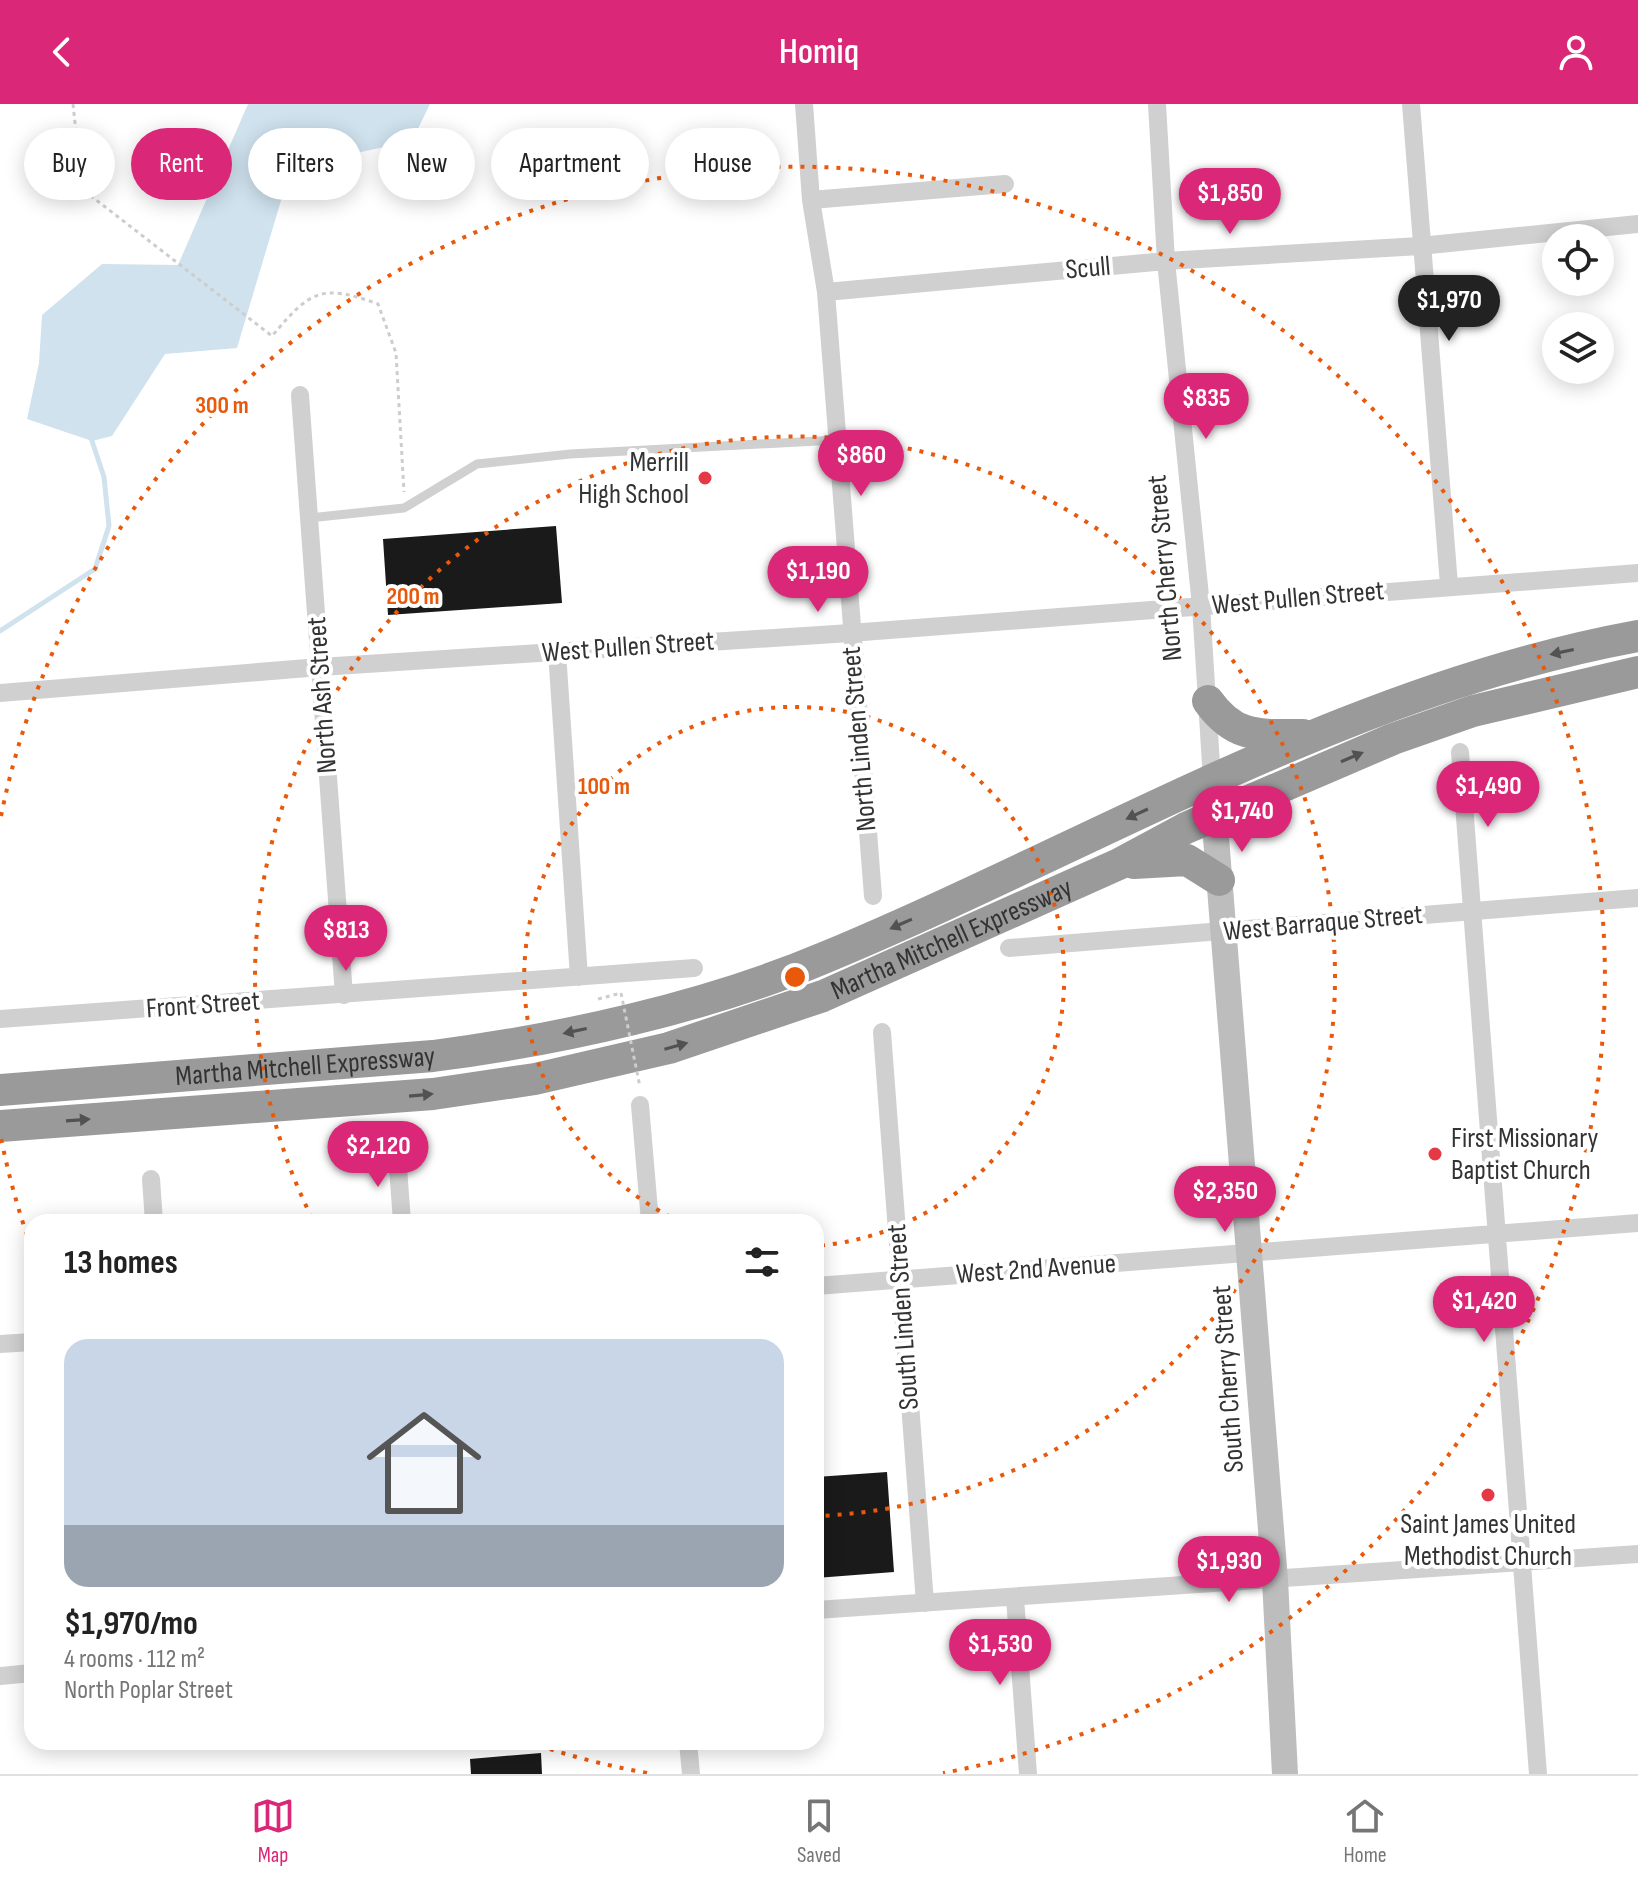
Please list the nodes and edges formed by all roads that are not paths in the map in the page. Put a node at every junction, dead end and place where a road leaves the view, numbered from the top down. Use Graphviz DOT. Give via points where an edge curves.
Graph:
graph roads {
  1 [pos="804,104"];
  2 [pos="1157,104"];
  3 [pos="1411,104"];
  4 [pos="1005,184"];
  5 [pos="811,200"];
  6 [pos="1638,224"];
  7 [pos="1420,246"];
  8 [pos="1166,261"];
  9 [pos="826,292"];
  10 [pos="300,395"];
  11 [pos="836,440"];
  12 [pos="309,518"];
  13 [pos="1638,573"];
  14 [pos="1449,585"];
  15 [pos="1201,606"];
  16 [pos="850,633"];
  17 [pos="1638,636"];
  18 [pos="557,652"];
  19 [pos="320,667"];
  20 [pos="1638,672"];
  21 [pos="0,693"];
  22 [pos="1208,701"];
  23 [pos="1310,735"];
  24 [pos="1460,752"];
  25 [pos="1212,780"];
  26 [pos="1213,816"];
  27 [pos="1119,864"];
  28 [pos="1219,880"];
  29 [pos="873,896"];
  30 [pos="1638,898"];
  31 [pos="1473,911"];
  32 [pos="1224,932"];
  33 [pos="1009,948"];
  34 [pos="694,968"];
  35 [pos="579,977"];
  36 [pos="344,995"];
  37 [pos="0,1019"];
  38 [pos="882,1032"];
  39 [pos="0,1090"];
  40 [pos="640,1096"];
  41 [pos="0,1126"];
  42 [pos="397,1154"];
  43 [pos="151,1179"];
  44 [pos="153,1214"];
  45 [pos="401,1214"];
  46 [pos="649,1214"];
  47 [pos="1638,1223"];
  48 [pos="1497,1235"];
  49 [pos="1250,1253"];
  50 [pos="900,1279"];
  51 [pos="824,1285"];
  52 [pos="24,1342"];
  53 [pos="0,1344"];
  54 [pos="1638,1554"];
  55 [pos="1521,1563"];
  56 [pos="1275,1580"];
  57 [pos="1015,1598"];
  58 [pos="925,1603"];
  59 [pos="824,1609"];
  60 [pos="24,1674"];
  61 [pos="0,1676"];
  62 [pos="689,1750"];
  63 [pos="691,1774"];
  64 [pos="1028,1774"];
  65 [pos="1285,1774"];
  66 [pos="1538,1774"];
  1 -- 5 [label="street, North Linden Street"];
  2 -- 8 [label="street, North Cherry Street"];
  3 -- 7 [label="street"];
  4 -- 5 [label="street"];
  5 -- 9 [label="street, North Linden Street"];
  6 -- 7 [label="street, Scull"];
  7 -- 8 [label="street, Scull"];
  7 -- 14 [label="street"];
  8 -- 9 [label="street, Scull"];
  8 -- 15 [label="street, North Cherry Street"];
  9 -- 11 [label="street, North Linden Street"];
  10 -- 12 [label="street, North Ash Street"];
  11 -- 12 [label="lane" via="477,464 404,508"];
  11 -- 16 [label="street, North Linden Street"];
  12 -- 19 [label="street, North Ash Street"];
  13 -- 14 [label="street, West Pullen Street"];
  14 -- 15 [label="street, West Pullen Street"];
  15 -- 16 [label="street, West Pullen Street"];
  15 -- 22 [label="street, North Cherry Street"];
  16 -- 18 [label="street, West Pullen Street"];
  16 -- 29 [label="street, North Linden Street"];
  17 -- 23 [label="highway, Martha Mitchell Expressway, one-way" via="1450,682"];
  18 -- 19 [label="street, West Pullen Street"];
  18 -- 35 [label="street"];
  19 -- 21 [label="street, West Pullen Street"];
  19 -- 36 [label="street, North Ash Street"];
  26 -- 20 [label="highway, Martha Mitchell Expressway, one-way" via="1473,711"];
  22 -- 23 [label="highway" via="1222,721 1238,730"];
  22 -- 25 [label="street, North Cherry Street"];
  23 -- 25 [label="highway, Martha Mitchell Expressway"];
  24 -- 31 [label="street"];
  25 -- 26 [label="main road, North Cherry Street"];
  25 -- 39 [label="highway, Martha Mitchell Expressway, one-way" via="823,958 643,1015 433,1056"];
  26 -- 27 [label="highway, Martha Mitchell Expressway"];
  26 -- 28 [label="main road, North Cherry Street"];
  27 -- 28 [label="highway" via="1187,860"];
  41 -- 27 [label="highway, Martha Mitchell Expressway, one-way" via="419,1095 598,1065 712,1035 823,996"];
  28 -- 32 [label="main road, North Cherry Street"];
  30 -- 31 [label="street, West Barraque Street"];
  31 -- 32 [label="street, West Barraque Street"];
  31 -- 48 [label="street"];
  32 -- 33 [label="street, West Barraque Street"];
  32 -- 49 [label="main road, South Cherry Street"];
  34 -- 35 [label="street, Front Street"];
  35 -- 36 [label="street, Front Street"];
  36 -- 37 [label="street, Front Street"];
  38 -- 50 [label="street, South Linden Street"];
  40 -- 46 [label="street"];
  42 -- 45 [label="street"];
  43 -- 44 [label="street"];
  47 -- 48 [label="street, West 2nd Avenue"];
  48 -- 49 [label="street, West 2nd Avenue"];
  48 -- 55 [label="street"];
  49 -- 50 [label="street, West 2nd Avenue"];
  49 -- 56 [label="main road, South Cherry Street"];
  50 -- 51 [label="street, West 2nd Avenue"];
  50 -- 58 [label="street, South Linden Street"];
  52 -- 53 [label="street"];
  54 -- 55 [label="street"];
  55 -- 56 [label="street"];
  55 -- 66 [label="street"];
  56 -- 57 [label="street"];
  56 -- 65 [label="main road, South Cherry Street"];
  57 -- 58 [label="street"];
  57 -- 64 [label="street"];
  58 -- 59 [label="street"];
  60 -- 61 [label="street"];
  62 -- 63 [label="street"];
}
